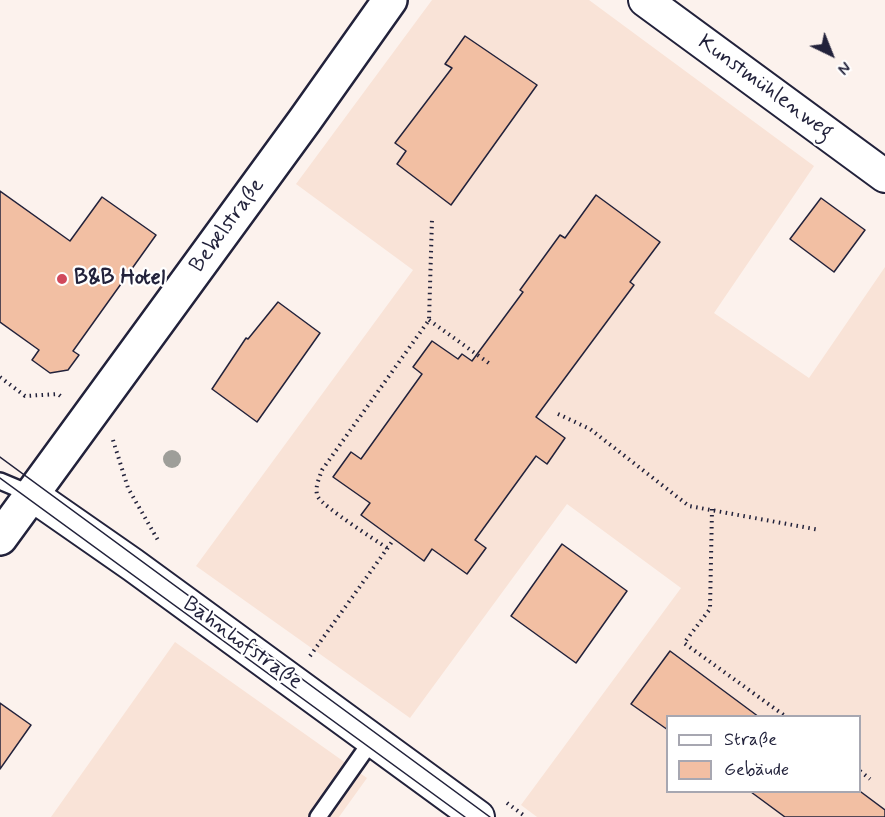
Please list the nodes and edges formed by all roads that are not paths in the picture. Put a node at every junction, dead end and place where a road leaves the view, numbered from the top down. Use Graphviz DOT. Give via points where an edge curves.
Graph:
graph roads {
  1 [pos="390,0"];
  2 [pos="645,0"];
  3 [pos="885,176"];
  4 [pos="0,481"];
  5 [pos="32,494"];
  6 [pos="0,538"];
  7 [pos="371,738"];
  8 [pos="488,807"];
  9 [pos="318,817"];
  1 -- 5 [label="street, Bebelstraße"];
  2 -- 3 [label="street, Kunstmühlenweg"];
  4 -- 5 [label="lane, Bahnhofstraße"];
  5 -- 6 [label="street, Bebelstraße"];
  5 -- 7 [label="street, Bahnhofstraße"];
  7 -- 8 [label="street, Bahnhofstraße"];
  7 -- 9 [label="lane"];
}
